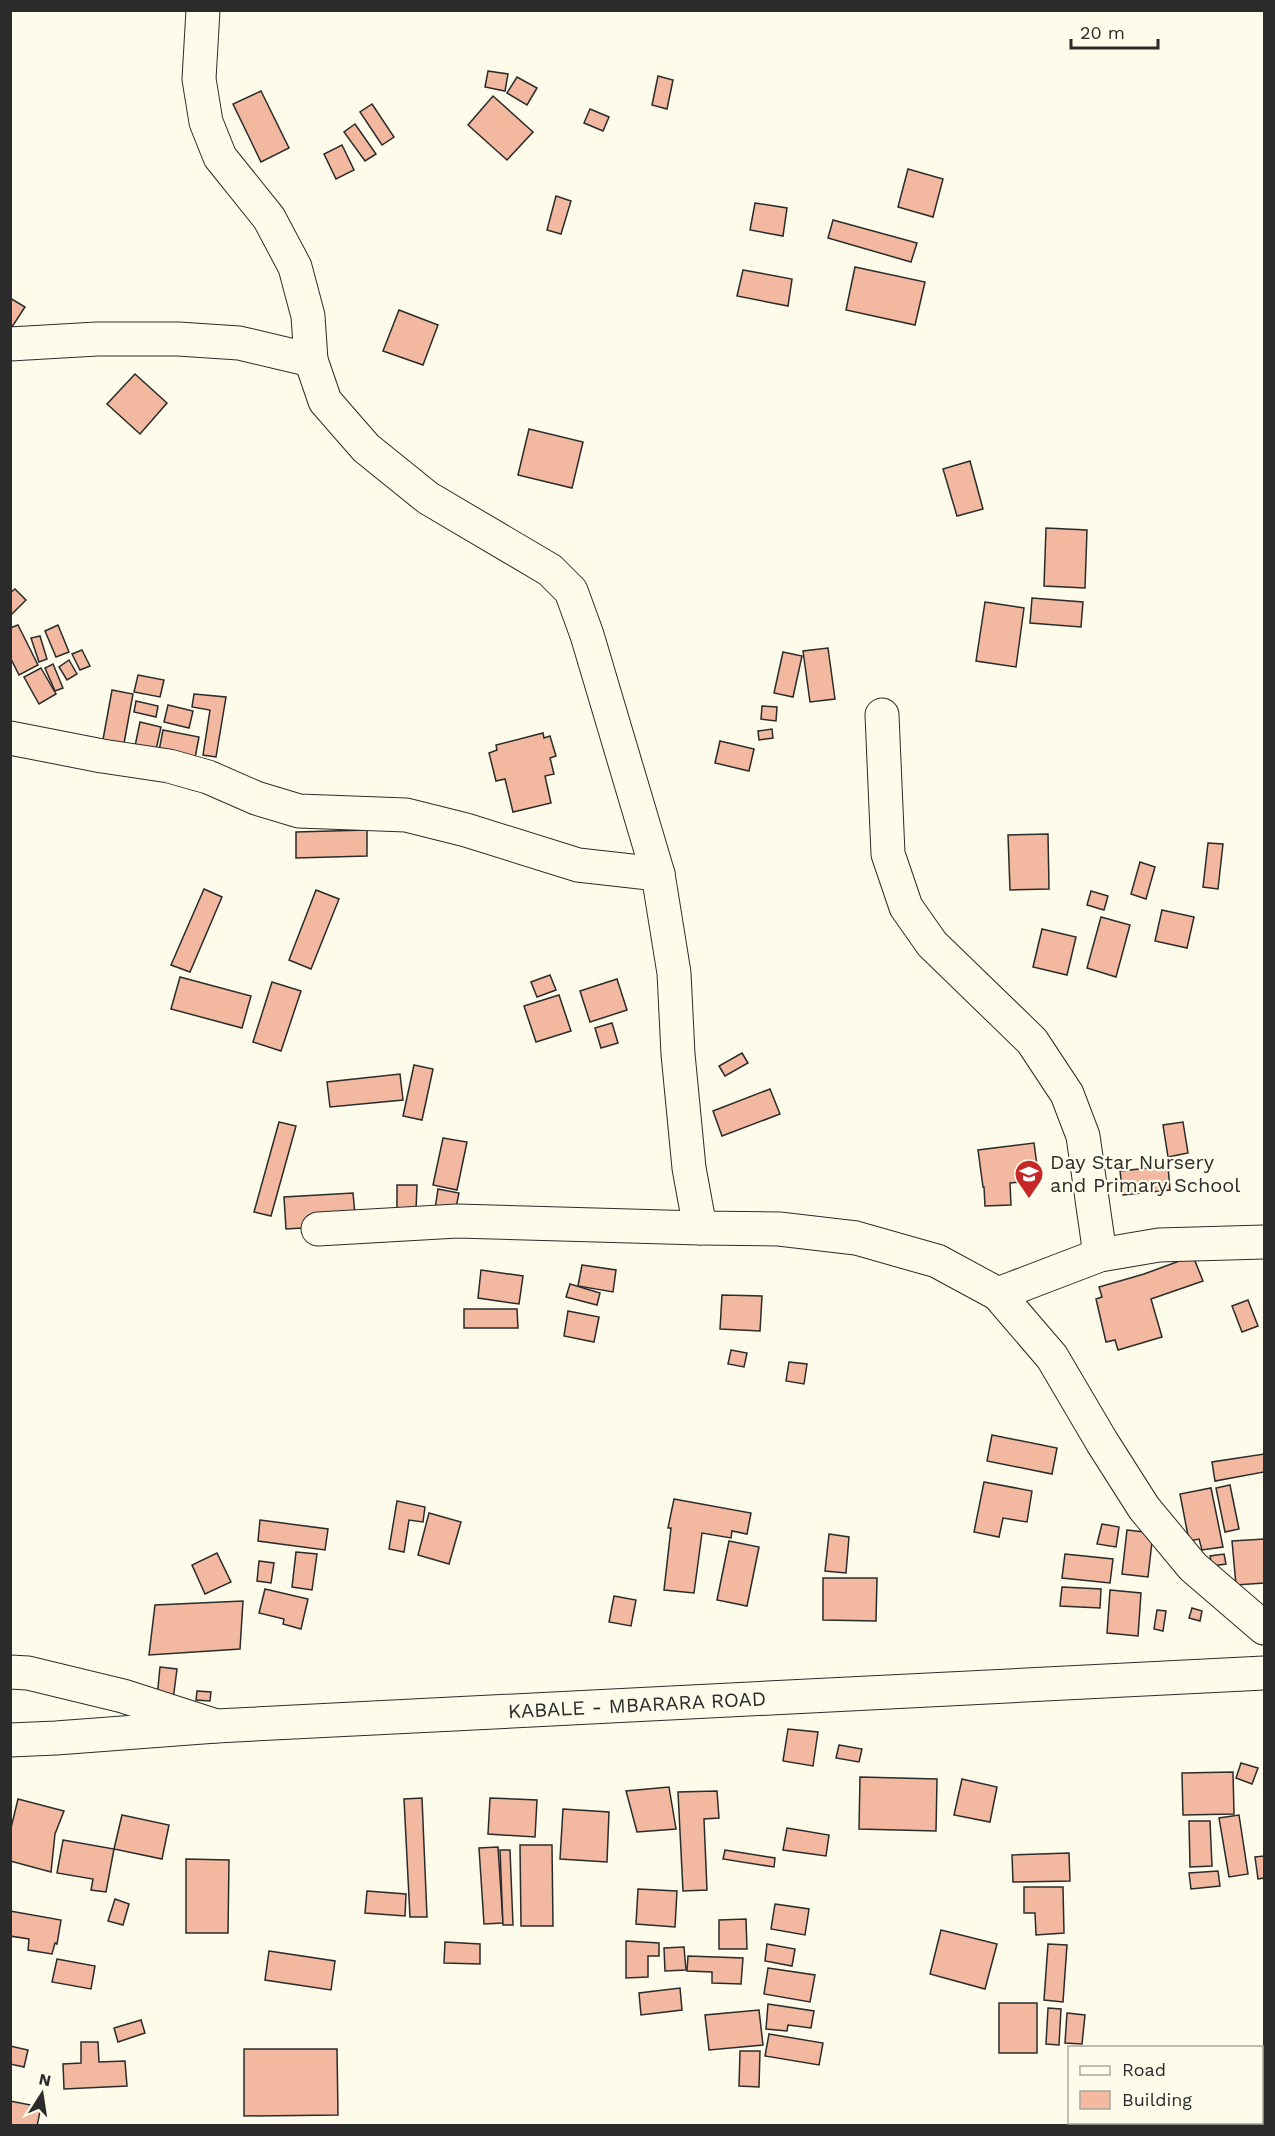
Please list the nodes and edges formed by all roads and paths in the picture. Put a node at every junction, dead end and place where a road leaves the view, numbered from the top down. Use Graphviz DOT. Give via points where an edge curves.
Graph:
graph roads {
  1 [pos="203,10"];
  2 [pos="10,344"];
  3 [pos="311,360"];
  4 [pos="882,715"];
  5 [pos="10,738"];
  6 [pos="658,874"];
  7 [pos="700,1228"];
  8 [pos="318,1229"];
  9 [pos="1264,1242"];
  10 [pos="1100,1255"];
  11 [pos="998,1294"];
  12 [pos="1264,1628"];
  13 [pos="10,1672"];
  14 [pos="1264,1674"];
  15 [pos="216,1726"];
  16 [pos="10,1740"];
  1 -- 3 [label="street" via="199,79 206,122 220,157 269,218 295,267 308,316"];
  2 -- 3 [label="street" via="178,339 239,343"];
  3 -- 6 [label="street" via="325,401 366,448 428,498 550,570 571,591"];
  4 -- 10 [label="street" via="888,854 906,907 932,944 1032,1041 1067,1094 1083,1136"];
  5 -- 6 [label="street" via="169,766 299,811 406,815 578,865"];
  6 -- 7 [label="street" via="674,973 689,1168"];
  7 -- 8 [label="street" via="457,1221"];
  7 -- 11 [label="street" via="779,1229 856,1238 937,1261"];
  9 -- 10 [label="street" via="1159,1245"];
  10 -- 11 [label="street"];
  11 -- 12 [label="street" via="1052,1358 1144,1508 1193,1567"];
  13 -- 15 [label="street" via="123,1696"];
  14 -- 15 [label="street, KABALE - MBARARA ROAD"];
  15 -- 16 [label="street, KABALE - MBARARA ROAD"];
}
